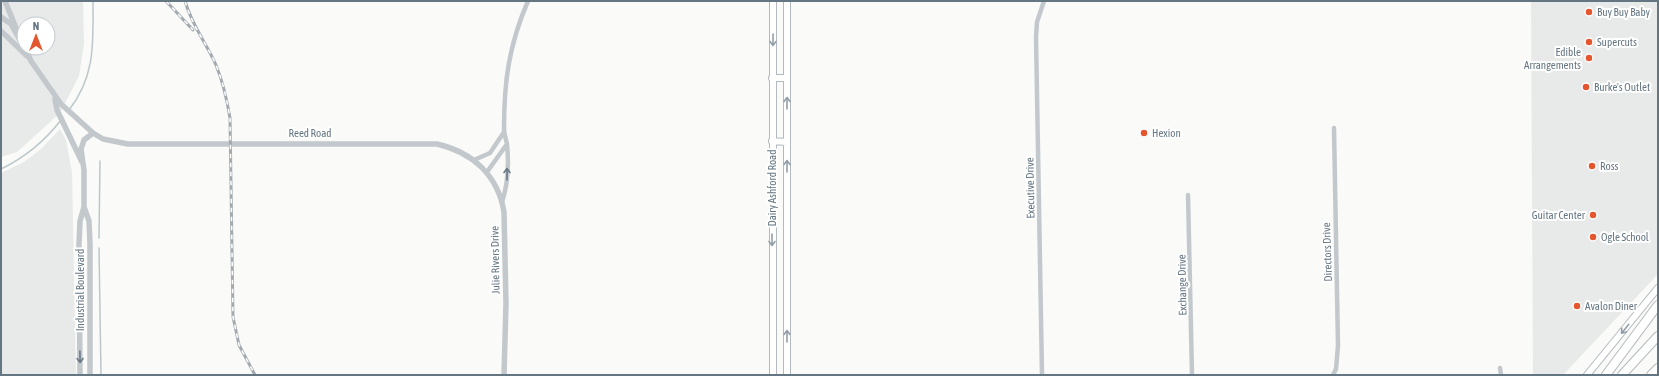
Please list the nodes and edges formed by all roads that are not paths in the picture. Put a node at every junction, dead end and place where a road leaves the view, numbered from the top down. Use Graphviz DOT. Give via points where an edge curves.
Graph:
graph roads {
  1 [pos="5,1"];
  2 [pos="528,1"];
  3 [pos="773,1"];
  4 [pos="788,1"];
  5 [pos="1044,1"];
  6 [pos="1,17"];
  7 [pos="16,29"];
  8 [pos="1,31"];
  9 [pos="16,31"];
  10 [pos="28,56"];
  11 [pos="31,61"];
  12 [pos="772,78"];
  13 [pos="787,78"];
  14 [pos="55,96"];
  15 [pos="1334,128"];
  16 [pos="504,132"];
  17 [pos="94,133"];
  18 [pos="772,141"];
  19 [pos="787,142"];
  20 [pos="507,144"];
  21 [pos="474,160"];
  22 [pos="83,164"];
  23 [pos="487,172"];
  24 [pos="1188,195"];
  25 [pos="502,202"];
  26 [pos="84,207"];
  27 [pos="1658,288"];
  28 [pos="1658,305"];
  29 [pos="1658,336"];
  30 [pos="1500,368"];
  31 [pos="1658,368"];
  32 [pos="80,375"];
  33 [pos="90,375"];
  34 [pos="504,375"];
  35 [pos="773,375"];
  36 [pos="787,375"];
  37 [pos="1042,375"];
  38 [pos="1192,375"];
  39 [pos="1333,375"];
  40 [pos="1501,375"];
  41 [pos="1587,375"];
  42 [pos="1606,375"];
  43 [pos="1622,375"];
  44 [pos="1651,375"];
  1 -- 7 [label="street"];
  2 -- 16 [label="street, Julie Rivers Drive" via="518,26 508,65"];
  3 -- 12 [label="main road, Dairy Ashford Road, one-way"];
  4 -- 13 [label="main road, Dairy Ashford Road"];
  5 -- 37 [label="street, Executive Drive" via="1037,22 1036,37"];
  6 -- 9 [label="street"];
  8 -- 11 [label="street"];
  10 -- 11 [label="street"];
  11 -- 14 [label="street"];
  12 -- 13 [label="main road"];
  12 -- 18 [label="main road, Dairy Ashford Road"];
  19 -- 13 [label="main road, Dairy Ashford Road, one-way"];
  14 -- 17 [label="street"];
  14 -- 22 [label="street" via="57,110"];
  15 -- 39 [label="street, Directors Drive" via="1338,346"];
  16 -- 20 [label="street, Julie Rivers Drive"];
  16 -- 21 [label="street" via="490,153"];
  17 -- 21 [label="street, Reed Road" via="104,139 128,144 437,144 454,148"];
  17 -- 22 [label="street, Industrial Boulevard" via="84,140 81,149"];
  18 -- 19 [label="main road"];
  18 -- 35 [label="main road, Dairy Ashford Road, one-way"];
  36 -- 19 [label="main road, Dairy Ashford Road, one-way"];
  20 -- 23 [label="street"];
  25 -- 20 [label="street, Julie Rivers Drive, one-way" via="507,187"];
  21 -- 23 [label="street, Reed Road"];
  22 -- 26 [label="street, Industrial Boulevard"];
  23 -- 25 [label="street, Reed Road" via="494,181"];
  24 -- 38 [label="street, Exchange Drive"];
  25 -- 34 [label="street, Julie Rivers Drive" via="506,310"];
  26 -- 32 [label="street, Industrial Boulevard, one-way" via="80,221 79,244"];
  26 -- 33 [label="street, Industrial Boulevard" via="89,221 90,244"];
  27 -- 41 [label="main road, one-way"];
  28 -- 42 [label="highway"];
  29 -- 43 [label="highway"];
  30 -- 40 [label="street"];
  31 -- 44 [label="highway"];
}
